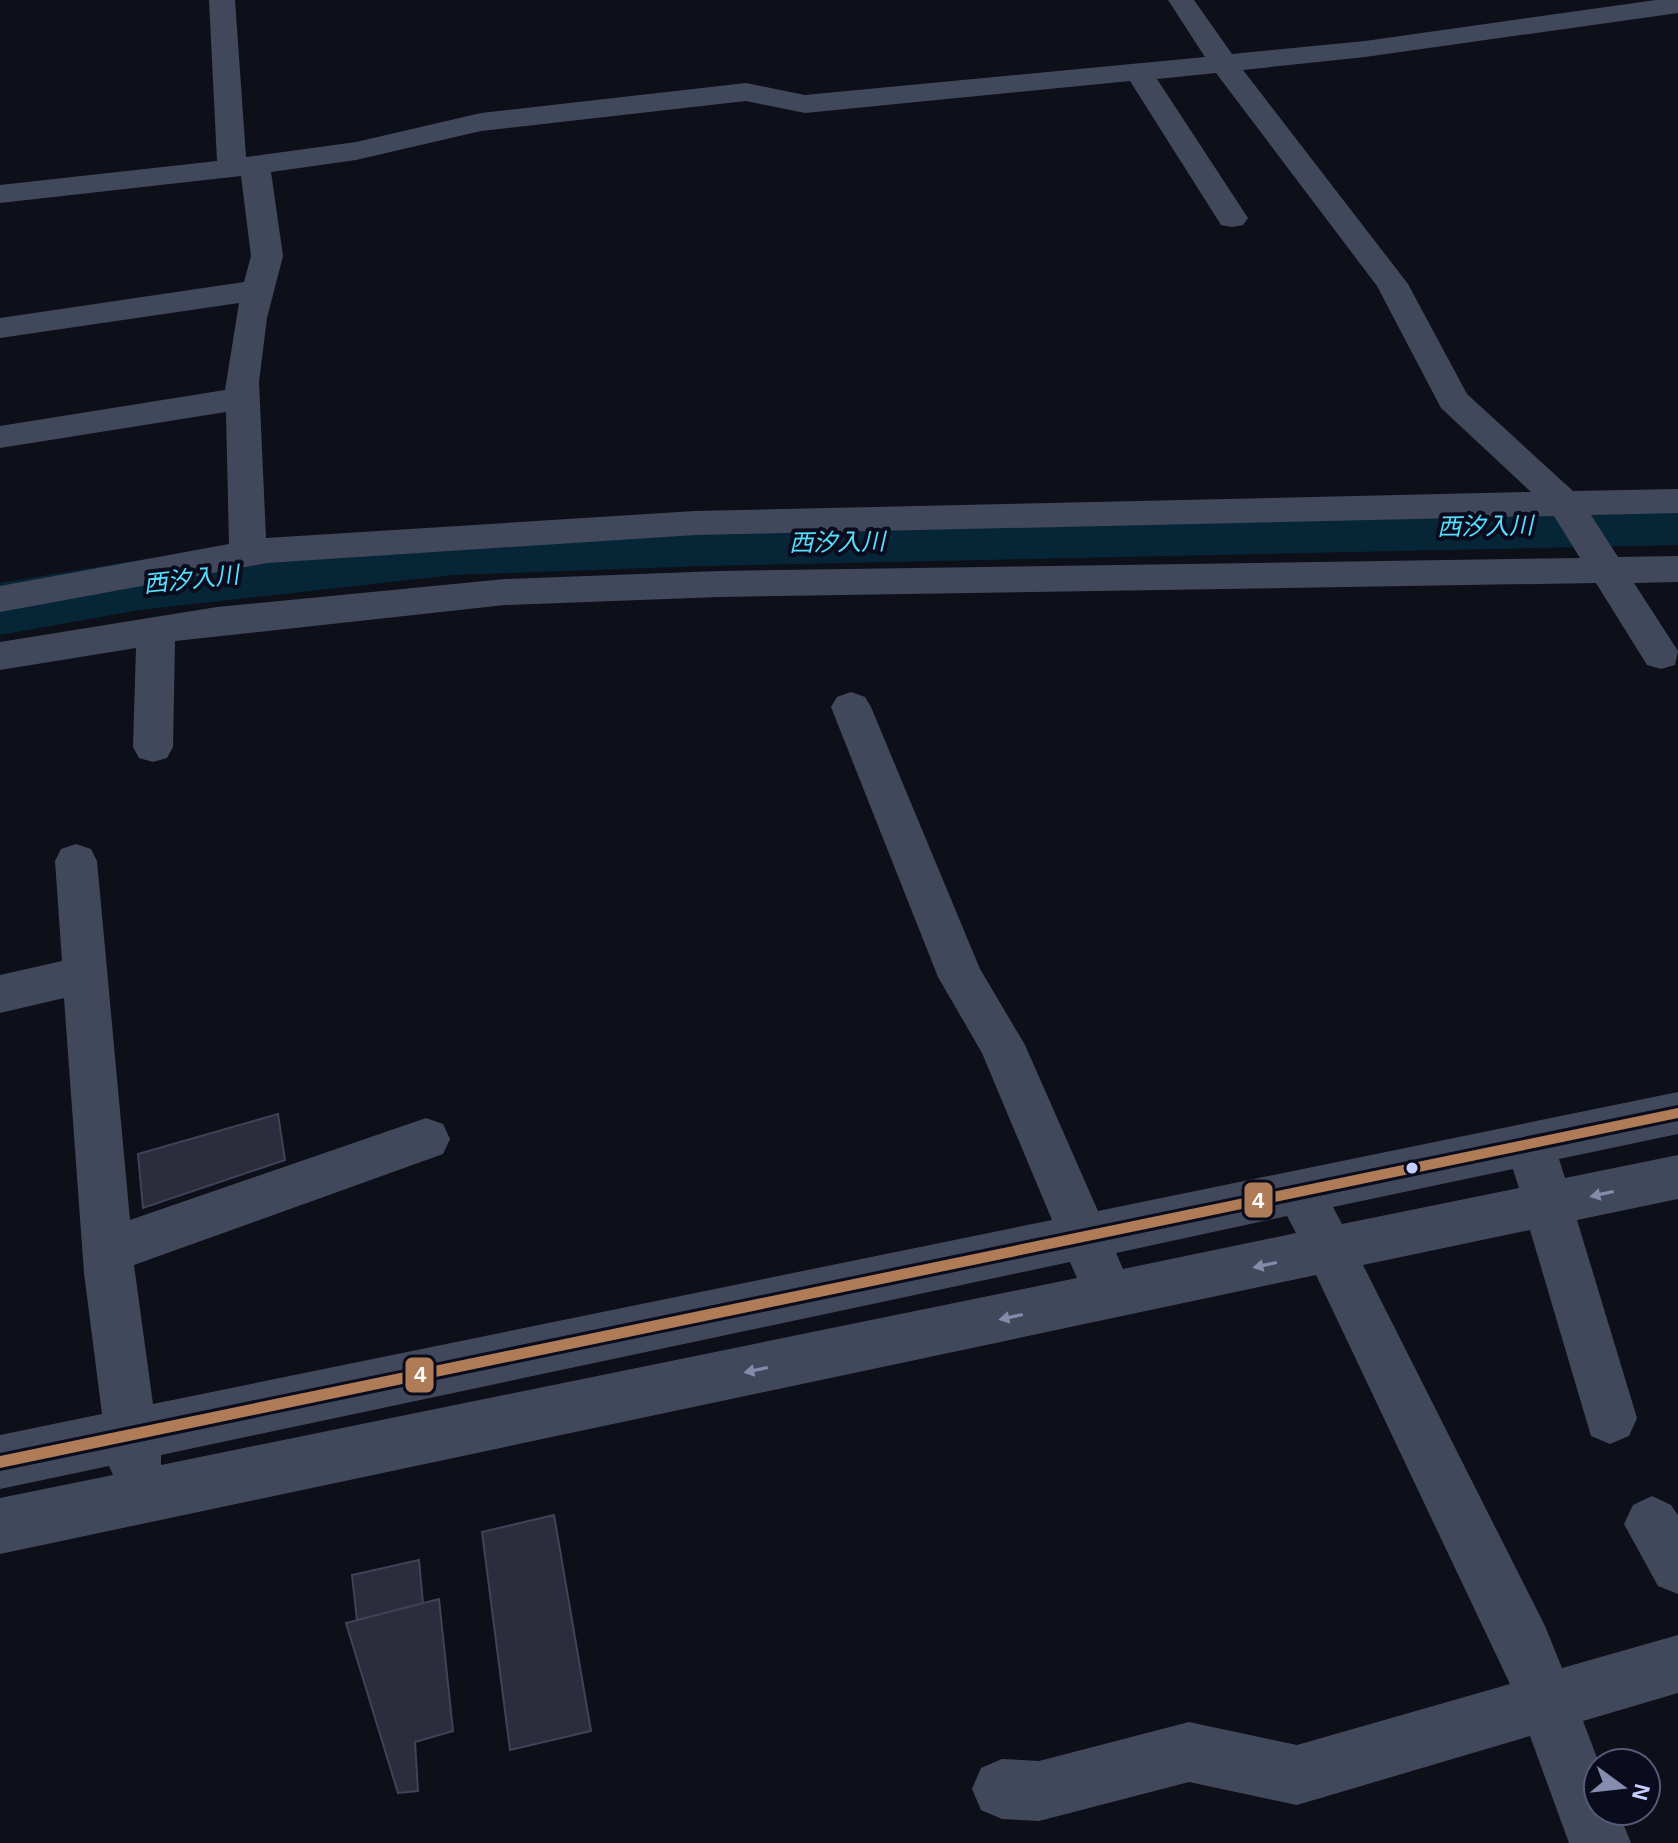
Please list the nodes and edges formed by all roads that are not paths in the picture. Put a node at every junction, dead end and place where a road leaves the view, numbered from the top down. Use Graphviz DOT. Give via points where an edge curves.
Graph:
graph roads {
  1 [pos="222,0"];
  2 [pos="1181,0"];
  3 [pos="1540,0"];
  4 [pos="1678,5"];
  5 [pos="1559,22"];
  6 [pos="1225,65"];
  7 [pos="1139,73"];
  8 [pos="244,165"];
  9 [pos="0,194"];
  10 [pos="1232,218"];
  11 [pos="258,290"];
  12 [pos="0,328"];
  13 [pos="243,398"];
  14 [pos="0,437"];
  15 [pos="1678,501"];
  16 [pos="1565,504"];
  17 [pos="248,553"];
  18 [pos="1678,569"];
  19 [pos="1608,571"];
  20 [pos="0,599"];
  21 [pos="156,630"];
  22 [pos="1661,655"];
  23 [pos="0,656"];
  24 [pos="851,707"];
  25 [pos="153,747"];
  26 [pos="76,861"];
  27 [pos="86,974"];
  28 [pos="0,994"];
  29 [pos="1678,1113"];
  30 [pos="426,1139"];
  31 [pos="1530,1143"];
  32 [pos="1678,1177"];
  33 [pos="1300,1191"];
  34 [pos="1548,1205"];
  35 [pos="1085,1236"];
  36 [pos="108,1251"];
  37 [pos="1331,1251"];
  38 [pos="1110,1297"];
  39 [pos="1610,1418"];
  40 [pos="132,1435"];
  41 [pos="0,1462"];
  42 [pos="140,1497"];
  43 [pos="0,1526"];
  44 [pos="1678,1664"];
  45 [pos="1547,1702"];
  46 [pos="1002,1789"];
  47 [pos="1600,1843"];
  1 -- 8 [label="street"];
  2 -- 6 [label="street"];
  3 -- 5 [label="street"];
  4 -- 5 [label="street"];
  5 -- 6 [label="street"];
  6 -- 7 [label="street"];
  6 -- 16 [label="street" via="1392,284 1453,400"];
  7 -- 8 [label="street" via="805,104 746,92 481,122 356,151"];
  7 -- 10 [label="street"];
  8 -- 9 [label="street"];
  8 -- 11 [label="street" via="267,256"];
  11 -- 12 [label="street"];
  11 -- 13 [label="street"];
  13 -- 14 [label="street"];
  13 -- 17 [label="street"];
  15 -- 16 [label="street"];
  16 -- 17 [label="street" via="695,523"];
  16 -- 19 [label="street"];
  17 -- 20 [label="street"];
  18 -- 19 [label="street"];
  19 -- 21 [label="street" via="505,592"];
  19 -- 22 [label="street"];
  21 -- 23 [label="street"];
  21 -- 25 [label="street"];
  24 -- 35 [label="street" via="961,977 1002,1045"];
  26 -- 27 [label="street"];
  27 -- 28 [label="street"];
  27 -- 36 [label="street"];
  29 -- 31 [label="street"];
  30 -- 36 [label="street"];
  31 -- 33 [label="street"];
  31 -- 34 [label="street"];
  32 -- 34 [label="street, one-way"];
  33 -- 35 [label="street"];
  33 -- 37 [label="street"];
  34 -- 37 [label="street"];
  34 -- 39 [label="street"];
  35 -- 38 [label="street"];
  35 -- 40 [label="street"];
  36 -- 40 [label="street"];
  37 -- 38 [label="street, one-way"];
  37 -- 45 [label="street" via="1518,1632"];
  38 -- 42 [label="street, one-way"];
  40 -- 41 [label="street"];
  40 -- 42 [label="street"];
  42 -- 43 [label="street"];
  44 -- 45 [label="street"];
  45 -- 46 [label="street" via="1297,1775 1189,1752 1039,1791"];
  45 -- 47 [label="street"];
}
